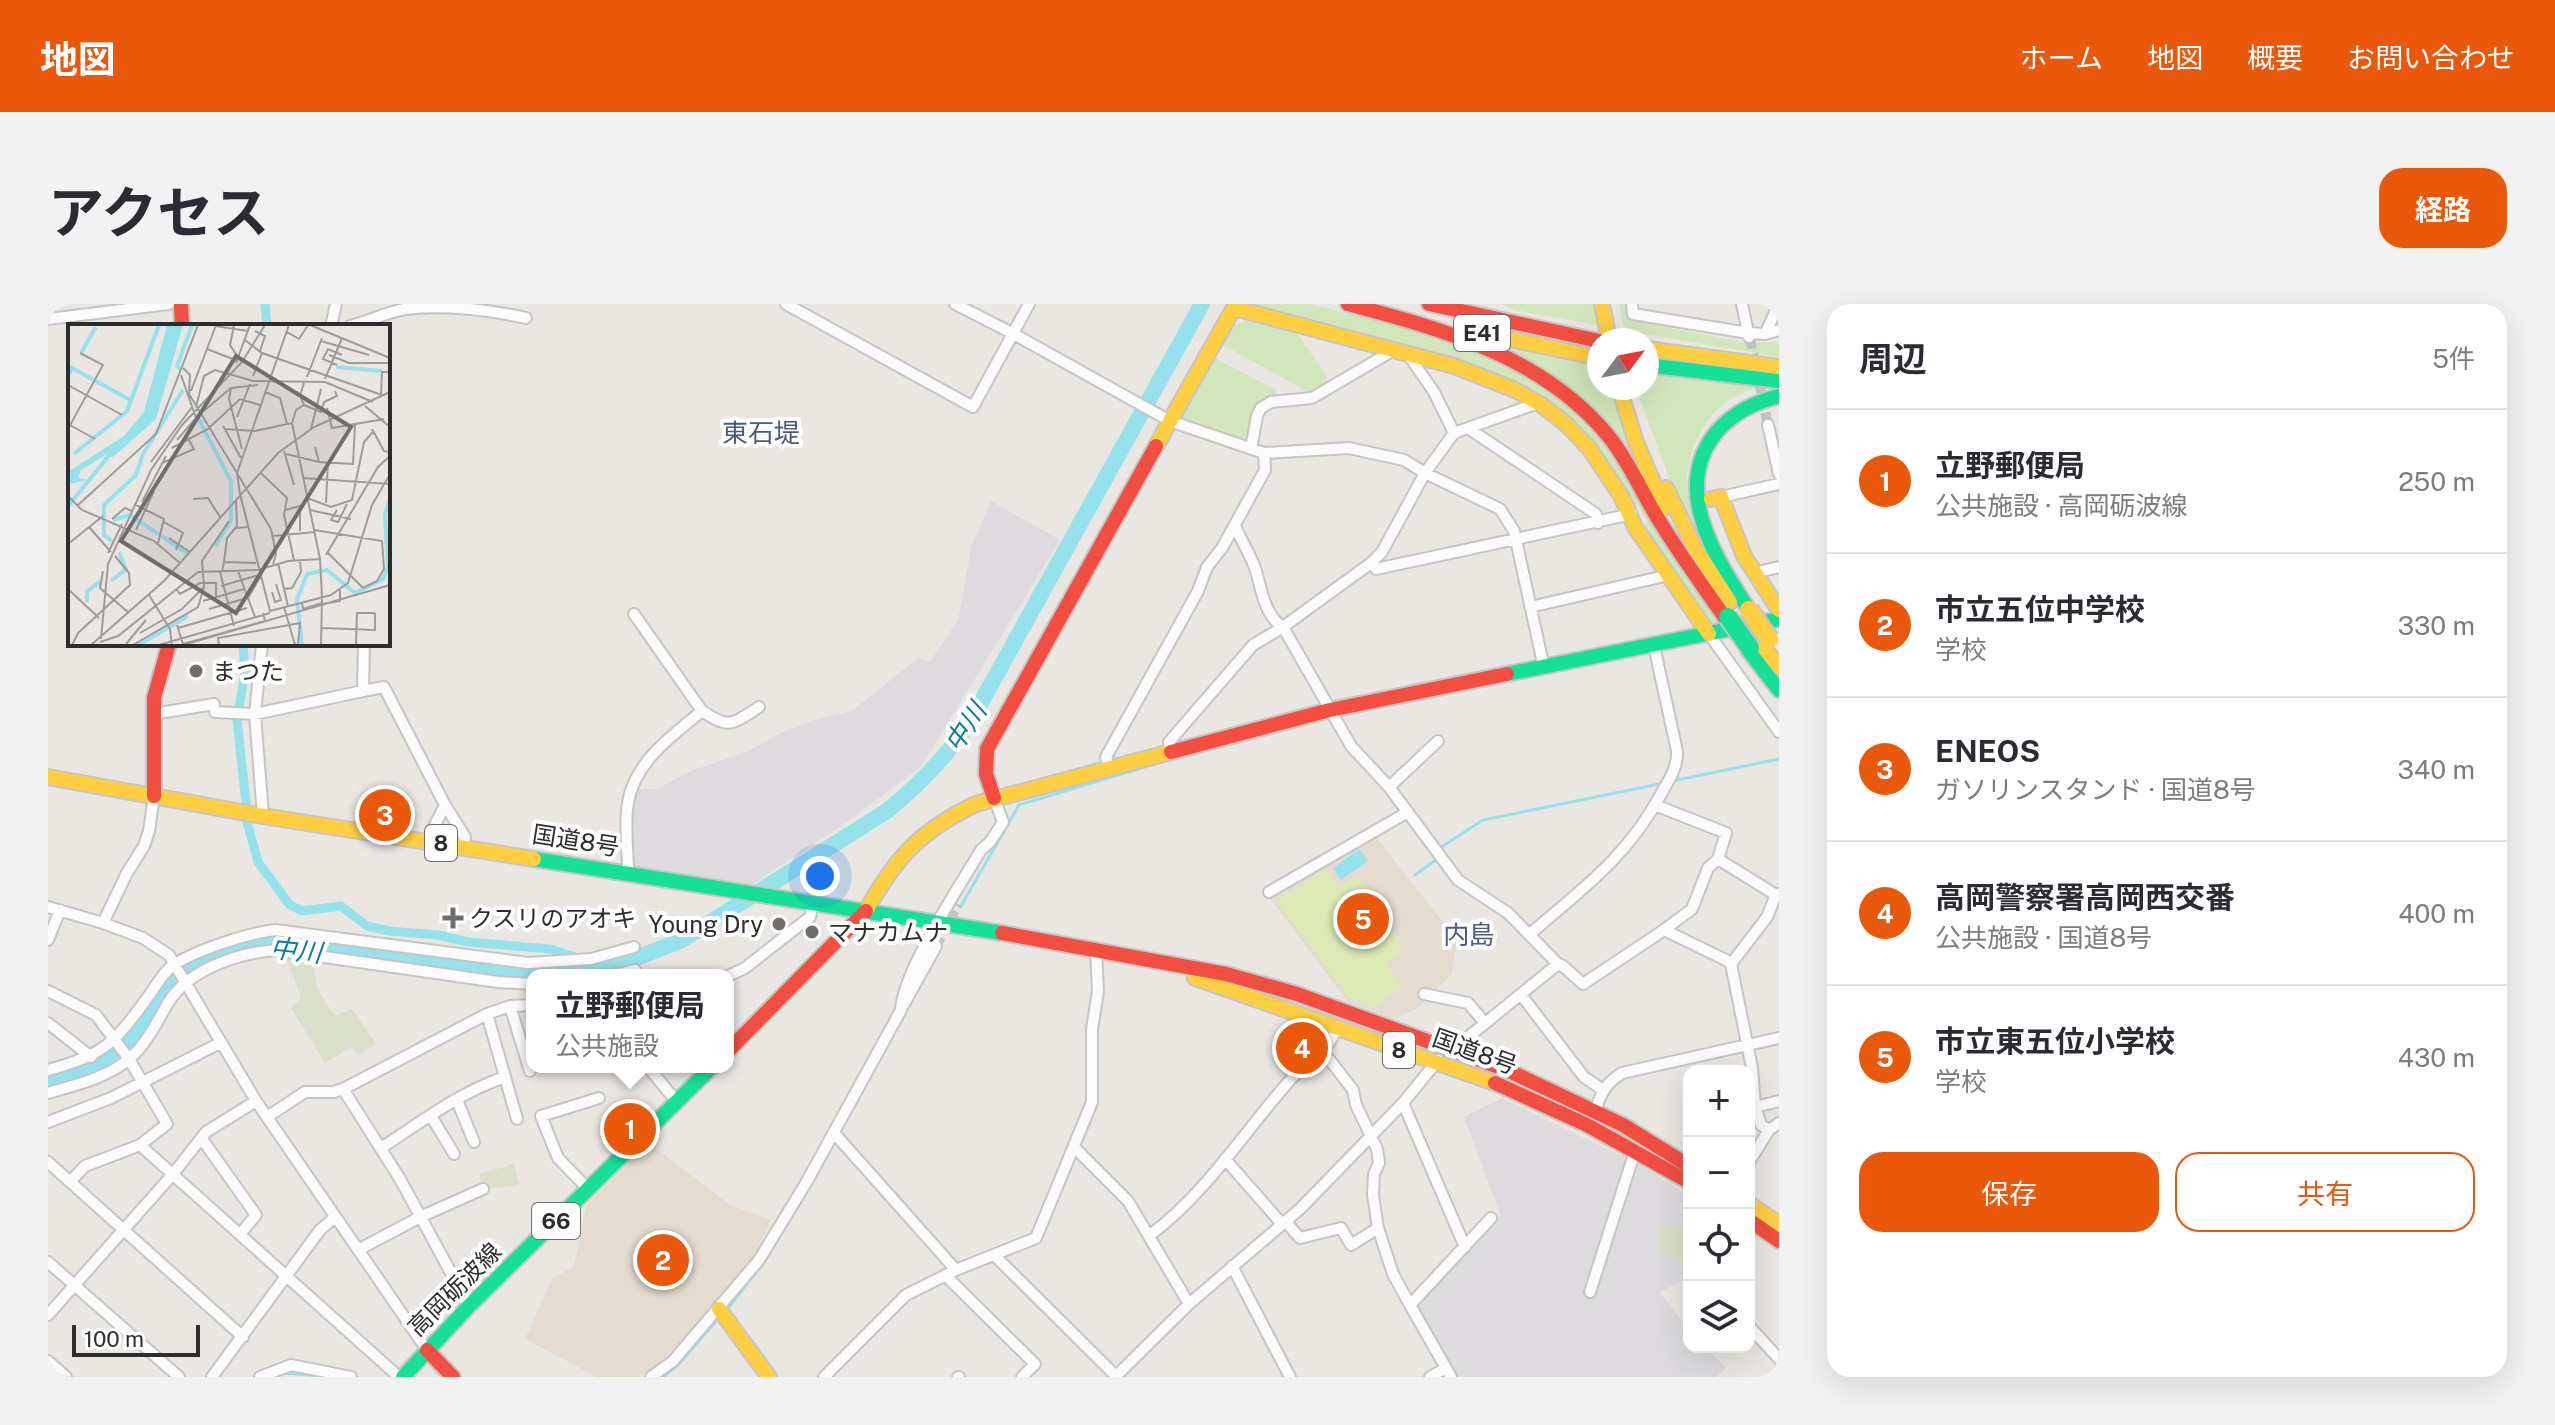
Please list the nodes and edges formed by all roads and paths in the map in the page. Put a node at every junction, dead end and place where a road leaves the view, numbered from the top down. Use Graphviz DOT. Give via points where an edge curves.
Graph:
graph roads {
  1 [pos="169,304"];
  2 [pos="181,304"];
  3 [pos="336,304"];
  4 [pos="786,304"];
  5 [pos="955,304"];
  6 [pos="1029,304"];
  7 [pos="1348,304"];
  8 [pos="1366,304"];
  9 [pos="1429,304"];
  10 [pos="1483,304"];
  11 [pos="1602,304"];
  12 [pos="1612,304"];
  13 [pos="1632,304"];
  14 [pos="1742,304"];
  15 [pos="1779,304"];
  16 [pos="1235,306"];
  17 [pos="526,318"];
  18 [pos="48,319"];
  19 [pos="182,324"];
  20 [pos="331,324"];
  21 [pos="356,324"];
  22 [pos="1607,328"];
  23 [pos="1616,328"];
  24 [pos="1779,330"];
  25 [pos="1012,333"];
  26 [pos="1765,334"];
  27 [pos="1749,336"];
  28 [pos="1587,338"];
  29 [pos="1587,338"];
  30 [pos="1400,351"];
  31 [pos="1659,351"];
  32 [pos="1587,355"];
  33 [pos="1659,366"];
  34 [pos="1779,367"];
  35 [pos="1779,381"];
  36 [pos="1779,396"];
  37 [pos="1623,400"];
  38 [pos="1634,400"];
  39 [pos="1538,403"];
  40 [pos="1170,421"];
  41 [pos="1772,427"];
  42 [pos="1468,428"];
  43 [pos="1454,433"];
  44 [pos="1251,449"];
  45 [pos="1264,453"];
  46 [pos="1425,473"];
  47 [pos="1779,474"];
  48 [pos="1779,484"];
  49 [pos="1716,498"];
  50 [pos="1637,514"];
  51 [pos="1598,523"];
  52 [pos="1235,526"];
  53 [pos="1516,541"];
  54 [pos="1371,563"];
  55 [pos="1779,567"];
  56 [pos="1754,573"];
  57 [pos="1669,575"];
  58 [pos="1530,607"];
  59 [pos="1779,610"];
  60 [pos="634,614"];
  61 [pos="1735,615"];
  62 [pos="1779,619"];
  63 [pos="1283,627"];
  64 [pos="1709,634"];
  65 [pos="168,646"];
  66 [pos="262,646"];
  67 [pos="364,646"];
  68 [pos="1654,646"];
  69 [pos="1761,647"];
  70 [pos="1544,668"];
  71 [pos="364,671"];
  72 [pos="1777,680"];
  73 [pos="384,687"];
  74 [pos="363,691"];
  75 [pos="759,707"];
  76 [pos="1330,710"];
  77 [pos="702,711"];
  78 [pos="153,714"];
  79 [pos="255,714"];
  80 [pos="1779,732"];
  81 [pos="1438,741"];
  82 [pos="1170,751"];
  83 [pos="1109,767"];
  84 [pos="48,777"];
  85 [pos="1389,787"];
  86 [pos="154,796"];
  87 [pos="994,798"];
  88 [pos="445,805"];
  89 [pos="1655,805"];
  90 [pos="1408,812"];
  91 [pos="263,816"];
  92 [pos="430,841"];
  93 [pos="990,842"];
  94 [pos="463,847"];
  95 [pos="1718,859"];
  96 [pos="628,872"];
  97 [pos="1269,892"];
  98 [pos="1778,894"];
  99 [pos="813,903"];
  100 [pos="958,904"];
  101 [pos="48,907"];
  102 [pos="60,910"];
  103 [pos="866,911"];
  104 [pos="940,921"];
  105 [pos="103,923"];
  106 [pos="1664,930"];
  107 [pos="1530,934"];
  108 [pos="48,940"];
  109 [pos="936,946"];
  110 [pos="634,947"];
  111 [pos="1096,950"];
  112 [pos="1558,964"];
  113 [pos="1731,964"];
  114 [pos="176,966"];
  115 [pos="734,973"];
  116 [pos="185,980"];
  117 [pos="526,984"];
  118 [pos="48,991"];
  119 [pos="1424,994"];
  120 [pos="1522,996"];
  121 [pos="526,1005"];
  122 [pos="510,1006"];
  123 [pos="901,1010"];
  124 [pos="487,1014"];
  125 [pos="48,1023"];
  126 [pos="1485,1023"];
  127 [pos="1336,1028"];
  128 [pos="1779,1038"];
  129 [pos="116,1041"];
  130 [pos="220,1043"];
  131 [pos="734,1045"];
  132 [pos="1747,1045"];
  133 [pos="1322,1050"];
  134 [pos="91,1057"];
  135 [pos="1443,1057"];
  136 [pos="128,1058"];
  137 [pos="526,1058"];
  138 [pos="1751,1065"];
  139 [pos="48,1070"];
  140 [pos="653,1073"];
  141 [pos="706,1073"];
  142 [pos="505,1077"];
  143 [pos="143,1083"];
  144 [pos="343,1089"];
  145 [pos="1603,1090"];
  146 [pos="48,1093"];
  147 [pos="599,1098"];
  148 [pos="457,1100"];
  149 [pos="256,1101"];
  150 [pos="1779,1101"];
  151 [pos="677,1102"];
  152 [pos="1403,1103"];
  153 [pos="1755,1107"];
  154 [pos="1595,1111"];
  155 [pos="431,1116"];
  156 [pos="267,1117"];
  157 [pos="517,1119"];
  158 [pos="48,1122"];
  159 [pos="1779,1123"];
  160 [pos="1769,1130"];
  161 [pos="834,1133"];
  162 [pos="1370,1137"];
  163 [pos="202,1139"];
  164 [pos="474,1142"];
  165 [pos="140,1145"];
  166 [pos="1074,1147"];
  167 [pos="381,1148"];
  168 [pos="1635,1151"];
  169 [pos="1755,1152"];
  170 [pos="454,1154"];
  171 [pos="1225,1159"];
  172 [pos="48,1162"];
  173 [pos="1683,1162"];
  174 [pos="173,1174"];
  175 [pos="1683,1179"];
  176 [pos="70,1182"];
  177 [pos="483,1189"];
  178 [pos="588,1189"];
  179 [pos="1755,1208"];
  180 [pos="335,1217"];
  181 [pos="420,1217"];
  182 [pos="1491,1218"];
  183 [pos="1284,1222"];
  184 [pos="1755,1224"];
  185 [pos="1779,1224"];
  186 [pos="1378,1228"];
  187 [pos="123,1229"];
  188 [pos="240,1234"];
  189 [pos="1150,1235"];
  190 [pos="1779,1241"];
  191 [pos="1465,1247"];
  192 [pos="358,1250"];
  193 [pos="995,1256"];
  194 [pos="48,1262"];
  195 [pos="1232,1266"];
  196 [pos="951,1273"];
  197 [pos="287,1277"];
  198 [pos="74,1285"];
  199 [pos="1590,1292"];
  200 [pos="1189,1304"];
  201 [pos="1410,1305"];
  202 [pos="469,1306"];
  203 [pos="719,1309"];
  204 [pos="48,1315"];
  205 [pos="1755,1333"];
  206 [pos="243,1337"];
  207 [pos="427,1350"];
  208 [pos="1779,1359"];
  209 [pos="48,1361"];
  210 [pos="1448,1372"];
  211 [pos="1117,1376"];
  212 [pos="66,1377"];
  213 [pos="179,1377"];
  214 [pos="212,1377"];
  215 [pos="260,1377"];
  216 [pos="351,1377"];
  217 [pos="401,1377"];
  218 [pos="453,1377"];
  219 [pos="651,1377"];
  220 [pos="769,1377"];
  221 [pos="824,1377"];
  222 [pos="1022,1377"];
  223 [pos="1290,1377"];
  224 [pos="1430,1377"];
  1 -- 18 [label="street"];
  2 -- 19 [label="main road"];
  3 -- 20 [label="street"];
  4 -- 25 [label="street" via="973,407"];
  5 -- 25 [label="street"];
  6 -- 25 [label="street"];
  7 -- 61 [label="main road" via="1471,339 1523,363 1562,389 1611,439 1668,534"];
  8 -- 32 [label="main road, E41"];
  9 -- 28 [label="main road, E41"];
  10 -- 29 [label="main road" via="1510,317"];
  11 -- 22 [label="main road"];
  12 -- 23 [label="main road"];
  13 -- 27 [label="street" via="1633,314"];
  14 -- 27 [label="street"];
  15 -- 26 [label="street"];
  16 -- 30 [label="main road"];
  16 -- 40 [label="main road"];
  17 -- 21 [label="street" via="403,309"];
  24 -- 26 [label="street"];
  25 -- 40 [label="street"];
  26 -- 27 [label="street"];
  30 -- 39 [label="main road" via="1475,372"];
  30 -- 43 [label="street" via="1434,392"];
  30 -- 44 [label="street" via="1312,398 1261,408"];
  31 -- 34 [label="main road"];
  33 -- 35 [label="main road"];
  36 -- 61 [label="main road" via="1749,406 1724,423 1706,447 1696,475 1698,506"];
  37 -- 61 [label="main road" via="1659,498 1692,560"];
  38 -- 61 [label="main road" via="1669,496"];
  39 -- 42 [label="street"];
  39 -- 50 [label="main road" via="1593,452"];
  40 -- 44 [label="street"];
  40 -- 87 [label="main road" via="987,749 985,767"];
  41 -- 47 [label="street"];
  42 -- 43 [label="street"];
  42 -- 51 [label="street" via="1596,514"];
  43 -- 46 [label="street"];
  44 -- 45 [label="street"];
  45 -- 46 [label="street" via="1349,448 1404,460"];
  45 -- 52 [label="street" via="1265,470"];
  46 -- 53 [label="street" via="1500,509"];
  46 -- 54 [label="street"];
  48 -- 49 [label="street"];
  49 -- 56 [label="main road"];
  50 -- 51 [label="street"];
  50 -- 57 [label="main road" via="1635,527"];
  51 -- 53 [label="street"];
  52 -- 63 [label="street" via="1259,589"];
  52 -- 83 [label="street" via="1207,567 1106,757"];
  53 -- 54 [label="street" via="1376,569"];
  53 -- 58 [label="street"];
  54 -- 63 [label="street"];
  55 -- 56 [label="street"];
  56 -- 59 [label="main road"];
  57 -- 58 [label="street"];
  57 -- 64 [label="main road"];
  58 -- 70 [label="street"];
  60 -- 77 [label="street"];
  61 -- 69 [label="main road, bridge"];
  62 -- 64 [label="main road"];
  63 -- 76 [label="street"];
  63 -- 82 [label="street" via="1244,654 1169,742"];
  64 -- 68 [label="main road"];
  64 -- 80 [label="street"];
  65 -- 78 [label="main road"];
  66 -- 79 [label="street"];
  67 -- 71 [label="street"];
  68 -- 70 [label="main road"];
  68 -- 89 [label="street" via="1677,751 1672,774"];
  69 -- 72 [label="main road"];
  70 -- 76 [label="main road"];
  71 -- 73 [label="street"];
  71 -- 74 [label="street"];
  73 -- 74 [label="street"];
  73 -- 88 [label="street"];
  74 -- 79 [label="street"];
  75 -- 77 [label="street" via="731,725"];
  76 -- 82 [label="main road"];
  76 -- 85 [label="street" via="1351,746"];
  77 -- 96 [label="street" via="653,753 637,779 628,800"];
  78 -- 79 [label="street" via="215,708"];
  78 -- 86 [label="main road"];
  79 -- 91 [label="street"];
  81 -- 85 [label="street"];
  82 -- 83 [label="main road"];
  83 -- 87 [label="main road"];
  84 -- 86 [label="main road, 国道8号 / 8"];
  85 -- 90 [label="street"];
  86 -- 91 [label="main road, 国道8号 / 8"];
  86 -- 105 [label="street" via="144,846"];
  87 -- 93 [label="street" via="1003,822"];
  87 -- 103 [label="main road" via="955,813 911,843 885,875"];
  88 -- 92 [label="street"];
  88 -- 94 [label="street" via="465,837"];
  89 -- 95 [label="street" via="1726,833"];
  89 -- 107 [label="street" via="1614,861"];
  90 -- 97 [label="street"];
  90 -- 107 [label="street" via="1458,880"];
  91 -- 92 [label="main road, 国道8号 / 8"];
  92 -- 94 [label="main road, 国道8号 / 8"];
  93 -- 100 [label="street"];
  93 -- 104 [label="street"];
  94 -- 96 [label="main road, 国道8号 / 8"];
  95 -- 98 [label="street"];
  95 -- 106 [label="street" via="1708,868 1692,909"];
  96 -- 99 [label="main road, 国道8号 / 8"];
  98 -- 113 [label="street"];
  99 -- 103 [label="main road, 国道8号 / 8"];
  99 -- 115 [label="street" via="810,917"];
  101 -- 102 [label="street"];
  102 -- 105 [label="street"];
  102 -- 108 [label="street"];
  103 -- 104 [label="main road, 国道8号 / 8"];
  103 -- 131 [label="main road"];
  104 -- 111 [label="main road, 国道8号 / 8"];
  104 -- 123 [label="street" via="902,994"];
  105 -- 114 [label="street" via="159,946"];
  106 -- 112 [label="street" via="1583,984"];
  106 -- 113 [label="street"];
  107 -- 112 [label="street"];
  109 -- 123 [label="street"];
  110 -- 114 [label="street" via="591,959 528,963 275,930 255,932"];
  111 -- 127 [label="main road, 国道8号 / 8" via="1257,998"];
  111 -- 135 [label="main road, 国道8号 / 8" via="1226,974 1297,994"];
  111 -- 166 [label="street" via="1092,1102"];
  112 -- 120 [label="street"];
  113 -- 132 [label="street"];
  114 -- 116 [label="street"];
  114 -- 129 [label="street" via="169,968"];
  116 -- 117 [label="street" via="259,951 276,950"];
  116 -- 130 [label="street"];
  116 -- 136 [label="street" via="155,1028"];
  118 -- 129 [label="street" via="96,1015"];
  119 -- 126 [label="street" via="1468,1003"];
  120 -- 126 [label="street"];
  120 -- 145 [label="street" via="1584,1077"];
  121 -- 122 [label="street"];
  122 -- 124 [label="street"];
  122 -- 137 [label="street"];
  123 -- 161 [label="street"];
  124 -- 142 [label="street"];
  124 -- 144 [label="street"];
  125 -- 134 [label="street"];
  126 -- 135 [label="street"];
  127 -- 133 [label="street"];
  127 -- 135 [label="main road, 国道8号 / 8"];
  128 -- 132 [label="street"];
  129 -- 134 [label="street"];
  129 -- 136 [label="street"];
  130 -- 143 [label="street"];
  130 -- 149 [label="street"];
  132 -- 138 [label="street"];
  132 -- 145 [label="street" via="1622,1073"];
  133 -- 162 [label="street" via="1353,1090"];
  133 -- 171 [label="street"];
  134 -- 139 [label="street"];
  135 -- 152 [label="street"];
  135 -- 154 [label="main road, 国道8号 / 8" via="1507,1070"];
  135 -- 168 [label="main road, 国道8号 / 8"];
  136 -- 143 [label="street"];
  136 -- 146 [label="street" via="84,1082"];
  140 -- 151 [label="street"];
  141 -- 151 [label="main road, 高岡砺波線 / 66"];
  142 -- 148 [label="street"];
  142 -- 157 [label="street"];
  143 -- 158 [label="street"];
  143 -- 165 [label="street" via="167,1124"];
  144 -- 156 [label="street" via="305,1092"];
  144 -- 167 [label="street"];
  145 -- 154 [label="street"];
  147 -- 178 [label="street" via="541,1116 558,1158"];
  148 -- 155 [label="street"];
  148 -- 164 [label="street"];
  149 -- 156 [label="street"];
  149 -- 163 [label="street"];
  150 -- 153 [label="street"];
  151 -- 178 [label="main road, 高岡砺波線 / 66"];
  152 -- 162 [label="street"];
  152 -- 191 [label="street"];
  153 -- 160 [label="street" via="1761,1125"];
  154 -- 173 [label="main road, 国道8号 / 8"];
  155 -- 167 [label="street"];
  155 -- 170 [label="street"];
  156 -- 180 [label="street"];
  159 -- 160 [label="street"];
  160 -- 169 [label="street"];
  161 -- 196 [label="street"];
  161 -- 203 [label="street" via="759,1260"];
  162 -- 183 [label="street"];
  162 -- 186 [label="street" via="1379,1163 1373,1195"];
  163 -- 174 [label="street"];
  163 -- 188 [label="street" via="256,1215"];
  165 -- 174 [label="street"];
  165 -- 176 [label="street" via="85,1166"];
  166 -- 189 [label="street" via="1128,1201"];
  166 -- 193 [label="street" via="1036,1238"];
  167 -- 181 [label="street"];
  168 -- 175 [label="main road, 国道8号 / 8"];
  168 -- 199 [label="street"];
  171 -- 183 [label="street"];
  171 -- 189 [label="street"];
  172 -- 176 [label="street"];
  174 -- 187 [label="street"];
  174 -- 188 [label="street"];
  176 -- 187 [label="street"];
  177 -- 181 [label="street"];
  178 -- 202 [label="main road, 高岡砺波線 / 66"];
  179 -- 185 [label="main road"];
  180 -- 192 [label="street"];
  180 -- 197 [label="street"];
  181 -- 192 [label="street"];
  181 -- 202 [label="street"];
  182 -- 191 [label="street"];
  183 -- 186 [label="street" via="1300,1238 1341,1228 1351,1245"];
  183 -- 195 [label="street"];
  184 -- 190 [label="main road"];
  186 -- 201 [label="street"];
  187 -- 198 [label="street"];
  187 -- 206 [label="street"];
  188 -- 197 [label="street"];
  189 -- 200 [label="street"];
  191 -- 201 [label="street"];
  192 -- 207 [label="street"];
  193 -- 196 [label="street"];
  193 -- 211 [label="street"];
  194 -- 198 [label="street"];
  195 -- 200 [label="street"];
  195 -- 223 [label="street"];
  196 -- 221 [label="street" via="906,1295"];
  196 -- 222 [label="street" via="1035,1364"];
  197 -- 206 [label="street"];
  197 -- 217 [label="street"];
  198 -- 204 [label="street"];
  198 -- 213 [label="street"];
  200 -- 211 [label="street"];
  201 -- 210 [label="street"];
  202 -- 207 [label="main road, 高岡砺波線 / 66"];
  203 -- 219 [label="street" via="673,1361"];
  203 -- 220 [label="main road"];
  205 -- 208 [label="street"];
  206 -- 214 [label="street"];
  207 -- 217 [label="main road, 高岡砺波線 / 66"];
  207 -- 218 [label="main road"];
  209 -- 212 [label="street"];
  210 -- 224 [label="street"];
  215 -- 216 [label="street" via="291,1365"];
}
